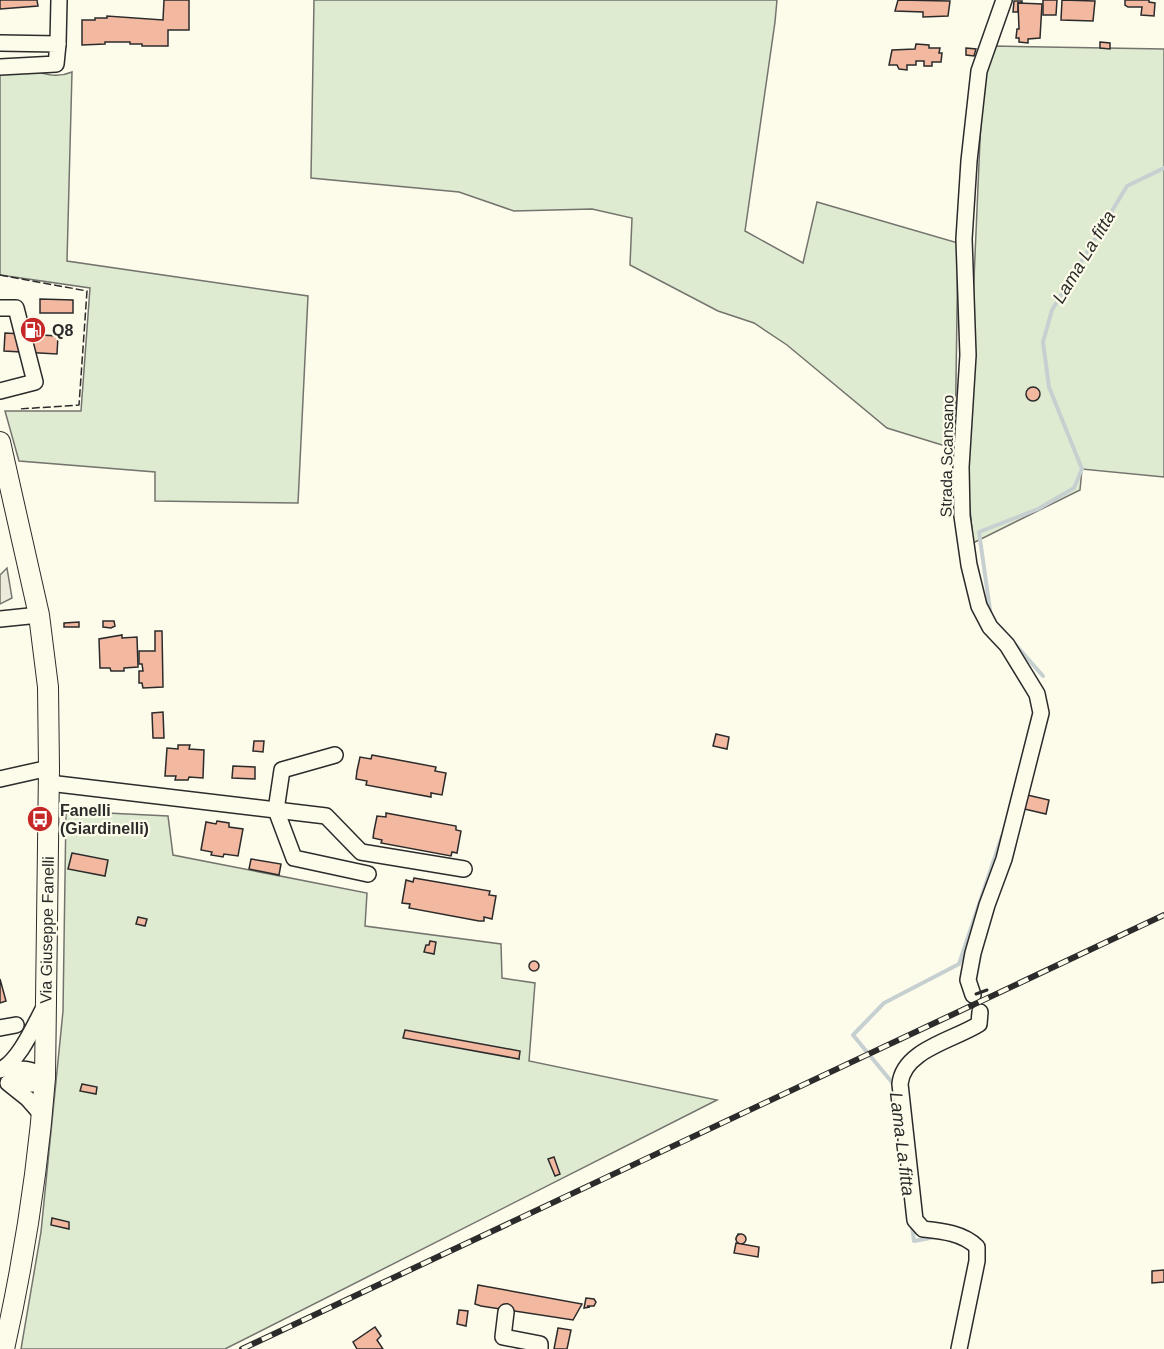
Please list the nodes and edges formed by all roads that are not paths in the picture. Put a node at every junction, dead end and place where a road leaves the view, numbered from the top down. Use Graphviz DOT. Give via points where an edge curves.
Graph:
graph roads {
  1 [pos="59,0"];
  2 [pos="1004,0"];
  3 [pos="0,43"];
  4 [pos="58,44"];
  5 [pos="0,67"];
  6 [pos="0,308"];
  7 [pos="0,391"];
  8 [pos="0,441"];
  9 [pos="39,615"];
  10 [pos="0,619"];
  11 [pos="335,755"];
  12 [pos="49,775"];
  13 [pos="0,779"];
  14 [pos="276,810"];
  15 [pos="464,869"];
  16 [pos="368,874"];
  17 [pos="973,995"];
  18 [pos="46,1004"];
  19 [pos="980,1012"];
  20 [pos="16,1025"];
  21 [pos="0,1028"];
  22 [pos="4,1076"];
  23 [pos="45,1078"];
  24 [pos="42,1116"];
  25 [pos="506,1312"];
  26 [pos="4,1349"];
  27 [pos="540,1349"];
  28 [pos="959,1349"];
  1 -- 4 [label="street"];
  2 -- 17 [label="street, Strada Scansano" via="980,71 969,161 964,239 968,355 962,516 979,606 1037,694 1041,713 1004,859 974,953 968,980"];
  3 -- 4 [label="street"];
  4 -- 5 [label="street" via="56,64"];
  6 -- 7 [label="street" via="16,308 35,382"];
  8 -- 9 [label="main road, Via Giuseppe Fanelli"];
  9 -- 10 [label="street"];
  9 -- 12 [label="main road, Via Giuseppe Fanelli" via="48,687"];
  11 -- 14 [label="street" via="282,770"];
  12 -- 13 [label="street"];
  12 -- 14 [label="street"];
  12 -- 18 [label="main road, Via Giuseppe Fanelli"];
  14 -- 15 [label="street" via="326,816 361,852"];
  14 -- 16 [label="street" via="294,858"];
  18 -- 22 [label="street"];
  18 -- 23 [label="main road, Via Giuseppe Fanelli"];
  19 -- 28 [label="street" via="979,1024 912,1059 902,1072 900,1084 915,1220 923,1229 954,1234 977,1246 978,1262"];
  20 -- 21 [label="street"];
  22 -- 23 [label="street" via="31,1070"];
  22 -- 24 [label="street"];
  23 -- 24 [label="main road, Via Giuseppe Fanelli"];
  24 -- 26 [label="main road, Via Giuseppe Fanelli" via="27,1229"];
  25 -- 27 [label="street" via="503,1337 540,1344"];
}
